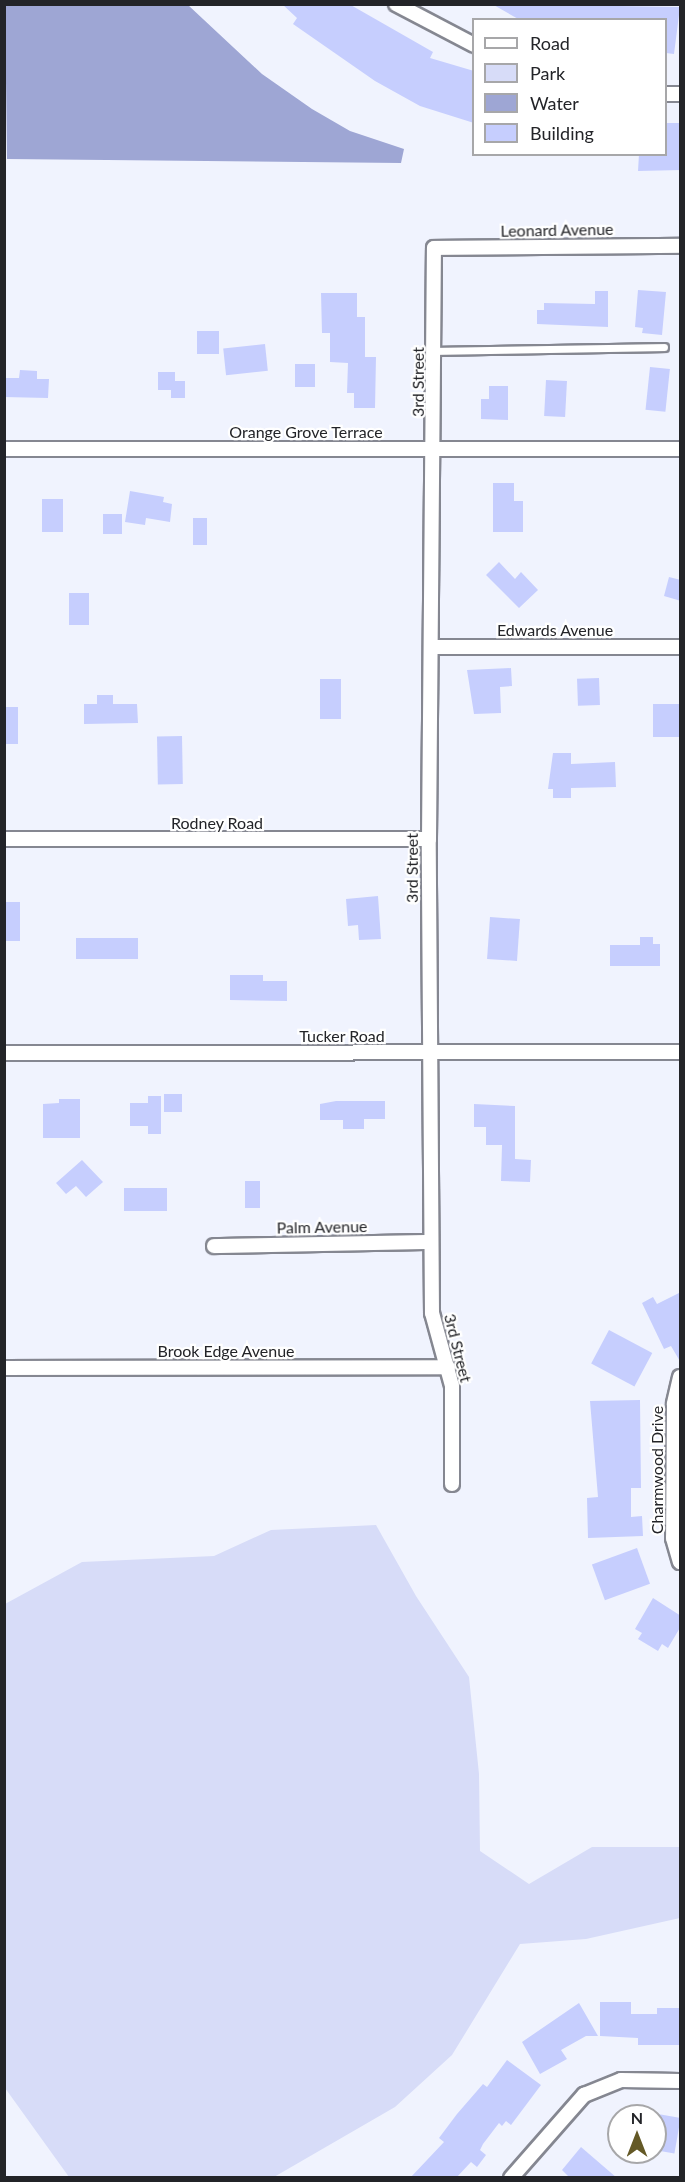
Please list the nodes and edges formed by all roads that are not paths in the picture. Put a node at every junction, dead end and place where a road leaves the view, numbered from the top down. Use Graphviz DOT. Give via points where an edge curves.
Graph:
graph roads {
  1 [pos="396,4"];
  2 [pos="472,44"];
  3 [pos="681,246"];
  4 [pos="434,248"];
  5 [pos="664,347"];
  6 [pos="434,351"];
  7 [pos="435,448"];
  8 [pos="4,449"];
  9 [pos="681,449"];
  10 [pos="681,646"];
  11 [pos="430,647"];
  12 [pos="4,839"];
  13 [pos="429,839"];
  14 [pos="681,1052"];
  15 [pos="4,1053"];
  16 [pos="430,1053"];
  17 [pos="431,1242"];
  18 [pos="214,1246"];
  19 [pos="448,1367"];
  20 [pos="4,1368"];
  21 [pos="681,1377"];
  22 [pos="452,1484"];
  23 [pos="681,1562"];
  24 [pos="681,2081"];
  25 [pos="511,2178"];
  1 -- 2 [label="street"];
  3 -- 4 [label="street, Leonard Avenue"];
  4 -- 6 [label="street, 3rd Street"];
  5 -- 6 [label="lane"];
  6 -- 7 [label="street, 3rd Street"];
  7 -- 8 [label="street, Orange Grove Terrace"];
  7 -- 9 [label="street, Orange Grove Terrace"];
  7 -- 11 [label="street, 3rd Street"];
  10 -- 11 [label="street, Edwards Avenue"];
  11 -- 13 [label="street, 3rd Street"];
  12 -- 13 [label="street, Rodney Road"];
  13 -- 16 [label="street, 3rd Street"];
  14 -- 16 [label="street, Tucker Road"];
  15 -- 16 [label="street, Tucker Road"];
  16 -- 17 [label="street, 3rd Street"];
  17 -- 18 [label="street, Palm Avenue"];
  17 -- 19 [label="street, 3rd Street" via="432,1313"];
  19 -- 20 [label="street, Brook Edge Avenue"];
  19 -- 22 [label="street, 3rd Street" via="452,1386"];
  21 -- 23 [label="street, Charmwood Drive" via="674,1397 673,1526 674,1548"];
  24 -- 25 [label="street" via="621,2080 584,2095"];
}
